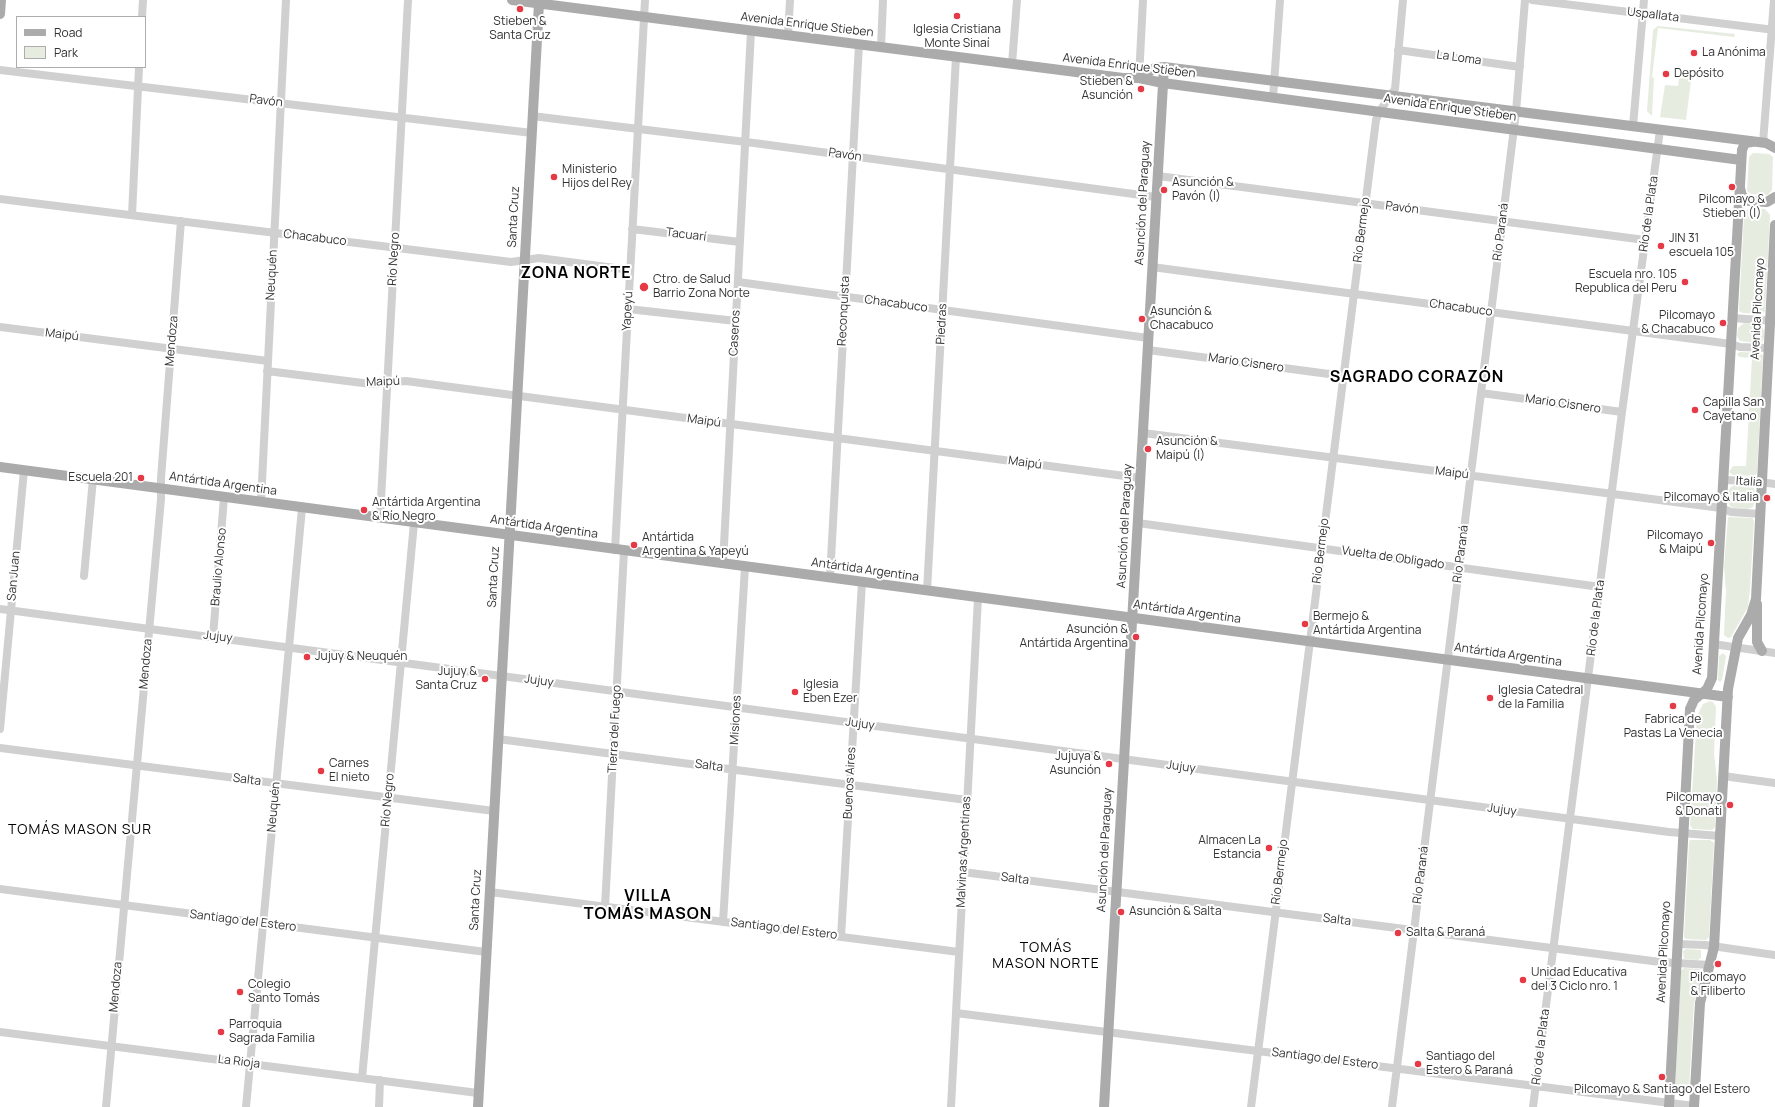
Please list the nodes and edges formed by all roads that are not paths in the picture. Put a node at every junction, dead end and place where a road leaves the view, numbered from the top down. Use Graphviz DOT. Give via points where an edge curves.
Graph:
graph roads {
  1 [pos="1,0"];
  2 [pos="143,0"];
  3 [pos="286,0"];
  4 [pos="408,0"];
  5 [pos="512,0"];
  6 [pos="645,0"];
  7 [pos="790,0"];
  8 [pos="883,0"];
  9 [pos="1017,0"];
  10 [pos="1143,0"];
  11 [pos="1280,0"];
  12 [pos="1403,0"];
  13 [pos="1526,0"];
  14 [pos="1532,0"];
  15 [pos="1644,0"];
  16 [pos="1774,0"];
  17 [pos="539,2"];
  18 [pos="0,14"];
  19 [pos="1643,14"];
  20 [pos="142,16"];
  21 [pos="644,17"];
  22 [pos="1774,30"];
  23 [pos="751,31"];
  24 [pos="788,35"];
  25 [pos="859,44"];
  26 [pos="881,47"];
  27 [pos="1398,50"];
  28 [pos="956,57"];
  29 [pos="1012,64"];
  30 [pos="1164,67"];
  31 [pos="1520,67"];
  32 [pos="139,68"];
  33 [pos="0,70"];
  34 [pos="1139,78"];
  35 [pos="1274,81"];
  36 [pos="1163,83"];
  37 [pos="138,86"];
  38 [pos="1391,96"];
  39 [pos="1273,98"];
  40 [pos="280,103"];
  41 [pos="1379,112"];
  42 [pos="1516,112"];
  43 [pos="532,116"];
  44 [pos="401,117"];
  45 [pos="1633,126"];
  46 [pos="638,129"];
  47 [pos="1514,130"];
  48 [pos="1660,130"];
  49 [pos="532,133"];
  50 [pos="745,142"];
  51 [pos="1752,142"];
  52 [pos="1763,143"];
  53 [pos="1775,148"];
  54 [pos="1658,149"];
  55 [pos="853,156"];
  56 [pos="1742,160"];
  57 [pos="950,169"];
  58 [pos="1158,176"];
  59 [pos="1740,188"];
  60 [pos="1156,197"];
  61 [pos="1775,197"];
  62 [pos="0,199"];
  63 [pos="1366,203"];
  64 [pos="132,215"];
  65 [pos="181,221"];
  66 [pos="1503,221"];
  67 [pos="1775,225"];
  68 [pos="632,229"];
  69 [pos="274,233"];
  70 [pos="1646,240"];
  71 [pos="740,242"];
  72 [pos="394,248"];
  73 [pos="524,260"];
  74 [pos="1152,267"];
  75 [pos="630,270"];
  76 [pos="738,282"];
  77 [pos="1354,294"];
  78 [pos="845,297"];
  79 [pos="628,309"];
  80 [pos="942,310"];
  81 [pos="1491,312"];
  82 [pos="1732,318"];
  83 [pos="1773,320"];
  84 [pos="736,321"];
  85 [pos="0,327"];
  86 [pos="1633,331"];
  87 [pos="1148,338"];
  88 [pos="1731,344"];
  89 [pos="171,348"];
  90 [pos="1769,348"];
  91 [pos="1148,350"];
  92 [pos="268,361"];
  93 [pos="267,371"];
  94 [pos="1344,376"];
  95 [pos="387,383"];
  96 [pos="1481,393"];
  97 [pos="517,396"];
  98 [pos="623,410"];
  99 [pos="1622,412"];
  100 [pos="730,424"];
  101 [pos="1143,433"];
  102 [pos="838,438"];
  103 [pos="935,451"];
  104 [pos="1333,458"];
  105 [pos="0,467"];
  106 [pos="24,470"];
  107 [pos="1471,476"];
  108 [pos="1140,478"];
  109 [pos="93,479"];
  110 [pos="1723,480"];
  111 [pos="1762,482"];
  112 [pos="1775,484"];
  113 [pos="161,489"];
  114 [pos="1612,494"];
  115 [pos="224,497"];
  116 [pos="261,502"];
  117 [pos="302,508"];
  118 [pos="1721,508"];
  119 [pos="1760,514"];
  120 [pos="380,518"];
  121 [pos="414,523"];
  122 [pos="1138,523"];
  123 [pos="509,536"];
  124 [pos="1322,548"];
  125 [pos="620,550"];
  126 [pos="723,564"];
  127 [pos="745,567"];
  128 [pos="1459,567"];
  129 [pos="84,576"];
  130 [pos="830,578"];
  131 [pos="862,582"];
  132 [pos="1600,586"];
  133 [pos="927,591"];
  134 [pos="1756,596"];
  135 [pos="978,598"];
  136 [pos="0,609"];
  137 [pos="11,610"];
  138 [pos="1132,618"];
  139 [pos="150,628"];
  140 [pos="213,637"];
  141 [pos="1310,642"];
  142 [pos="1713,644"];
  143 [pos="289,647"];
  144 [pos="1736,648"];
  145 [pos="1762,651"];
  146 [pos="1775,653"];
  147 [pos="1448,660"];
  148 [pos="401,662"];
  149 [pos="502,676"];
  150 [pos="1588,679"];
  151 [pos="617,692"];
  152 [pos="1701,694"];
  153 [pos="1728,697"];
  154 [pos="736,708"];
  155 [pos="854,723"];
  156 [pos="0,729"];
  157 [pos="498,739"];
  158 [pos="970,739"];
  159 [pos="0,748"];
  160 [pos="613,754"];
  161 [pos="1123,759"];
  162 [pos="138,766"];
  163 [pos="732,770"];
  164 [pos="1723,776"];
  165 [pos="1292,782"];
  166 [pos="276,783"];
  167 [pos="1775,783"];
  168 [pos="850,785"];
  169 [pos="388,798"];
  170 [pos="967,800"];
  171 [pos="1430,800"];
  172 [pos="494,811"];
  173 [pos="1570,819"];
  174 [pos="1684,834"];
  175 [pos="1720,836"];
  176 [pos="964,872"];
  177 [pos="0,889"];
  178 [pos="490,892"];
  179 [pos="1116,892"];
  180 [pos="124,905"];
  181 [pos="605,907"];
  182 [pos="1275,912"];
  183 [pos="723,922"];
  184 [pos="263,923"];
  185 [pos="1414,930"];
  186 [pos="841,937"];
  187 [pos="375,938"];
  188 [pos="1678,944"];
  189 [pos="1714,947"];
  190 [pos="1554,948"];
  191 [pos="486,952"];
  192 [pos="959,952"];
  193 [pos="1775,955"];
  194 [pos="1677,963"];
  195 [pos="1710,965"];
  196 [pos="956,1013"];
  197 [pos="0,1032"];
  198 [pos="1108,1032"];
  199 [pos="111,1046"];
  200 [pos="1258,1051"];
  201 [pos="250,1064"];
  202 [pos="1396,1068"];
  203 [pos="362,1078"];
  204 [pos="380,1080"];
  205 [pos="1536,1086"];
  206 [pos="478,1092"];
  207 [pos="1669,1105"];
  208 [pos="1694,1106"];
  209 [pos="106,1107"];
  210 [pos="246,1107"];
  211 [pos="379,1107"];
  212 [pos="478,1107"];
  213 [pos="951,1107"];
  214 [pos="1104,1107"];
  215 [pos="1251,1107"];
  216 [pos="1392,1107"];
  217 [pos="1534,1107"];
  1 -- 18 [label="main road"];
  2 -- 20 [label="street"];
  3 -- 40 [label="street, Neuquén"];
  4 -- 44 [label="street, Río Negro"];
  5 -- 17 [label="main road, Avenida Enrique Stieben"];
  6 -- 21 [label="street, Yapeyú"];
  7 -- 24 [label="street"];
  8 -- 26 [label="street"];
  9 -- 29 [label="street"];
  10 -- 34 [label="street"];
  11 -- 35 [label="street"];
  12 -- 27 [label="street, Río Bermejo"];
  13 -- 31 [label="street, Río Paraná"];
  14 -- 19 [label="street, Uspallata"];
  15 -- 19 [label="street"];
  16 -- 22 [label="street"];
  17 -- 21 [label="main road, Avenida Enrique Stieben"];
  17 -- 43 [label="main road, Santa Cruz"];
  19 -- 22 [label="street, Uspallata"];
  19 -- 45 [label="street"];
  21 -- 23 [label="main road, Avenida Enrique Stieben"];
  21 -- 46 [label="street, Yapeyú"];
  22 -- 52 [label="street"];
  23 -- 24 [label="main road, Avenida Enrique Stieben"];
  23 -- 50 [label="street, Caseros"];
  24 -- 25 [label="main road, Avenida Enrique Stieben"];
  25 -- 26 [label="main road, Avenida Enrique Stieben"];
  25 -- 55 [label="street, Reconquista"];
  26 -- 28 [label="main road, Avenida Enrique Stieben"];
  27 -- 31 [label="street, La Loma"];
  27 -- 38 [label="street, Río Bermejo" via="1395,89"];
  28 -- 29 [label="main road, Avenida Enrique Stieben"];
  28 -- 57 [label="street, Piedras"];
  29 -- 34 [label="main road, Avenida Enrique Stieben"];
  30 -- 34 [label="main road" via="1155,68"];
  30 -- 35 [label="main road, Avenida Enrique Stieben"];
  30 -- 36 [label="main road, Asunción del Paraguay"];
  31 -- 42 [label="street, Río Paraná"];
  32 -- 37 [label="street"];
  33 -- 37 [label="street, Pavón"];
  34 -- 36 [label="main road, Avenida Enrique Stieben"];
  35 -- 38 [label="main road, Avenida Enrique Stieben"];
  35 -- 39 [label="street"];
  36 -- 39 [label="main road, Avenida Enrique Stieben"];
  36 -- 58 [label="main road, Asunción del Paraguay"];
  37 -- 40 [label="street, Pavón"];
  37 -- 64 [label="street"];
  38 -- 41 [label="street, Río Bermejo"];
  38 -- 42 [label="main road, Avenida Enrique Stieben"];
  39 -- 41 [label="main road, Avenida Enrique Stieben"];
  40 -- 44 [label="street, Pavón"];
  40 -- 69 [label="street, Neuquén"];
  41 -- 47 [label="main road, Avenida Enrique Stieben"];
  41 -- 63 [label="street, Río Bermejo"];
  42 -- 45 [label="main road, Avenida Enrique Stieben"];
  42 -- 47 [label="street, Río Paraná"];
  43 -- 46 [label="street, Pavón"];
  43 -- 49 [label="main road, Santa Cruz"];
  44 -- 49 [label="street, Pavón"];
  44 -- 72 [label="street, Río Negro"];
  45 -- 48 [label="main road, Avenida Enrique Stieben"];
  46 -- 50 [label="street, Pavón"];
  46 -- 68 [label="street, Yapeyú"];
  47 -- 54 [label="main road, Avenida Enrique Stieben"];
  47 -- 66 [label="street, Río Paraná"];
  48 -- 51 [label="main road, Avenida Enrique Stieben"];
  48 -- 54 [label="street, Río de la Plata"];
  49 -- 73 [label="main road, Santa Cruz"];
  50 -- 55 [label="street, Pavón"];
  50 -- 71 [label="street, Caseros"];
  51 -- 52 [label="main road, Avenida Enrique Stieben"];
  51 -- 56 [label="main road, Avenida Pilcomayo" via="1744,145"];
  52 -- 53 [label="main road, Avenida Enrique Stieben"];
  54 -- 56 [label="main road, Avenida Enrique Stieben"];
  54 -- 70 [label="street, Río de la Plata"];
  55 -- 57 [label="street, Pavón"];
  55 -- 78 [label="street, Reconquista"];
  56 -- 59 [label="main road, Avenida Pilcomayo"];
  57 -- 60 [label="street, Pavón"];
  57 -- 80 [label="street, Piedras"];
  58 -- 60 [label="main road, Asunción del Paraguay"];
  58 -- 63 [label="street, Pavón"];
  59 -- 61 [label="main road" via="1742,196 1749,201 1768,202"];
  59 -- 82 [label="main road, Avenida Pilcomayo"];
  60 -- 74 [label="main road, Asunción del Paraguay"];
  62 -- 64 [label="street, Chacabuco"];
  63 -- 66 [label="street, Pavón"];
  63 -- 77 [label="street, Río Bermejo"];
  64 -- 65 [label="street, Chacabuco"];
  65 -- 69 [label="street, Chacabuco"];
  65 -- 89 [label="street, Mendoza"];
  66 -- 70 [label="street, Pavón"];
  66 -- 81 [label="street, Río Paraná"];
  67 -- 83 [label="main road, Avenida Pilcomayo"];
  68 -- 71 [label="street, Tacuarí"];
  68 -- 75 [label="street, Yapeyú"];
  69 -- 72 [label="street, Chacabuco"];
  69 -- 92 [label="street, Neuquén"];
  70 -- 86 [label="street, Río de la Plata"];
  71 -- 76 [label="street, Caseros"];
  72 -- 73 [label="street, Chacabuco" via="511,262"];
  72 -- 95 [label="street, Río Negro"];
  73 -- 75 [label="street, Chacabuco" via="539,258"];
  73 -- 97 [label="main road, Santa Cruz"];
  74 -- 77 [label="street, Chacabuco"];
  74 -- 87 [label="main road, Asunción del Paraguay"];
  75 -- 79 [label="street, Yapeyú"];
  76 -- 78 [label="street, Chacabuco"];
  76 -- 84 [label="street, Caseros"];
  77 -- 81 [label="street, Chacabuco"];
  77 -- 94 [label="street, Río Bermejo"];
  78 -- 80 [label="street, Chacabuco"];
  78 -- 102 [label="street, Reconquista"];
  79 -- 84 [label="street"];
  79 -- 98 [label="street, Yapeyú"];
  80 -- 87 [label="street, Chacabuco"];
  80 -- 103 [label="street, Piedras"];
  81 -- 86 [label="street, Chacabuco"];
  81 -- 96 [label="street, Río Paraná"];
  82 -- 83 [label="street"];
  82 -- 88 [label="main road, Avenida Pilcomayo"];
  83 -- 90 [label="main road, Avenida Pilcomayo"];
  84 -- 100 [label="street, Caseros"];
  85 -- 89 [label="street, Maipú"];
  86 -- 88 [label="street, Chacabuco"];
  86 -- 99 [label="street, Río de la Plata"];
  87 -- 91 [label="main road, Asunción del Paraguay"];
  88 -- 90 [label="street, Chacabuco"];
  88 -- 110 [label="main road, Avenida Pilcomayo"];
  89 -- 92 [label="street, Maipú"];
  89 -- 113 [label="street, Mendoza"];
  90 -- 111 [label="main road, Avenida Pilcomayo"];
  91 -- 94 [label="street, Mario Cisnero"];
  91 -- 101 [label="main road, Asunción del Paraguay"];
  92 -- 93 [label="street, Neuquén"];
  93 -- 95 [label="street, Maipú" via="371,384"];
  93 -- 116 [label="street, Neuquén"];
  94 -- 104 [label="street, Río Bermejo"];
  95 -- 97 [label="street, Maipú" via="406,381"];
  95 -- 120 [label="street, Río Negro"];
  96 -- 99 [label="street, Mario Cisnero"];
  96 -- 107 [label="street, Río Paraná"];
  97 -- 98 [label="street, Maipú"];
  97 -- 123 [label="main road, Santa Cruz"];
  98 -- 100 [label="street, Maipú"];
  98 -- 125 [label="street, Yapeyú"];
  99 -- 114 [label="street, Río de la Plata"];
  100 -- 102 [label="street, Maipú"];
  100 -- 126 [label="street, Caseros"];
  101 -- 104 [label="street, Maipú"];
  101 -- 108 [label="main road, Asunción del Paraguay"];
  102 -- 103 [label="street, Maipú"];
  102 -- 130 [label="street, Reconquista"];
  103 -- 108 [label="street, Maipú"];
  103 -- 133 [label="street, Piedras"];
  104 -- 107 [label="street, Maipú"];
  104 -- 124 [label="street, Río Bermejo"];
  105 -- 106 [label="main road, Antártida Argentina"];
  106 -- 109 [label="main road, Antártida Argentina"];
  106 -- 137 [label="street, San Juan"];
  107 -- 114 [label="street, Maipú"];
  107 -- 128 [label="street, Río Paraná"];
  108 -- 122 [label="main road, Asunción del Paraguay"];
  109 -- 113 [label="main road, Antártida Argentina"];
  109 -- 129 [label="street"];
  110 -- 111 [label="street, Italia"];
  110 -- 118 [label="main road, Avenida Pilcomayo"];
  111 -- 112 [label="street, Italia"];
  111 -- 119 [label="main road, Avenida Pilcomayo"];
  113 -- 115 [label="main road, Antártida Argentina"];
  113 -- 139 [label="street, Mendoza"];
  114 -- 118 [label="street, Maipú"];
  114 -- 132 [label="street, Río de la Plata"];
  115 -- 116 [label="main road, Antártida Argentina"];
  115 -- 140 [label="street, Braulio Alonso"];
  116 -- 117 [label="main road, Antártida Argentina"];
  117 -- 120 [label="main road, Antártida Argentina"];
  117 -- 143 [label="street, Neuquén"];
  118 -- 119 [label="street, Maipú" via="1731,512"];
  118 -- 142 [label="main road, Avenida Pilcomayo"];
  119 -- 134 [label="main road, Avenida Pilcomayo"];
  120 -- 121 [label="main road, Antártida Argentina"];
  121 -- 123 [label="main road, Antártida Argentina"];
  121 -- 148 [label="street, Río Negro"];
  122 -- 124 [label="street, Vuelta de Obligado"];
  122 -- 138 [label="main road, Asunción del Paraguay"];
  123 -- 125 [label="main road, Antártida Argentina"];
  123 -- 149 [label="main road, Santa Cruz"];
  124 -- 128 [label="street, Vuelta de Obligado"];
  124 -- 141 [label="street, Río Bermejo"];
  125 -- 126 [label="main road, Antártida Argentina"];
  125 -- 151 [label="street, Tierra del Fuego"];
  126 -- 127 [label="main road, Antártida Argentina"];
  127 -- 130 [label="main road, Antártida Argentina"];
  127 -- 154 [label="street, Misiones"];
  128 -- 132 [label="street, Vuelta de Obligado"];
  128 -- 147 [label="street, Río Paraná"];
  130 -- 131 [label="main road, Antártida Argentina"];
  131 -- 133 [label="main road, Antártida Argentina"];
  131 -- 155 [label="street, Buenos Aires"];
  132 -- 150 [label="street, Río de la Plata"];
  133 -- 135 [label="main road, Antártida Argentina"];
  134 -- 144 [label="main road, Avenida Pilcomayo" via="1753,610 1740,632"];
  134 -- 145 [label="main road" via="1757,642"];
  135 -- 138 [label="main road, Antártida Argentina"];
  135 -- 158 [label="street, Malvinas Argentinas"];
  136 -- 137 [label="street, Jujuy"];
  137 -- 139 [label="street, Jujuy"];
  137 -- 156 [label="street, San Juan"];
  138 -- 141 [label="main road, Antártida Argentina"];
  138 -- 161 [label="main road, Asunción del Paraguay"];
  139 -- 140 [label="street, Jujuy"];
  139 -- 162 [label="street, Mendoza"];
  140 -- 143 [label="street, Jujuy"];
  141 -- 147 [label="main road, Antártida Argentina"];
  141 -- 165 [label="street, Río Bermejo"];
  142 -- 144 [label="street"];
  142 -- 152 [label="main road, Avenida Pilcomayo" via="1711,681"];
  143 -- 148 [label="street, Jujuy"];
  143 -- 166 [label="street, Neuquén"];
  144 -- 145 [label="street"];
  144 -- 153 [label="main road, Avenida Pilcomayo"];
  145 -- 146 [label="street"];
  147 -- 150 [label="main road, Antártida Argentina"];
  147 -- 171 [label="street, Río Paraná"];
  148 -- 149 [label="street, Jujuy"];
  148 -- 169 [label="street, Río Negro"];
  149 -- 151 [label="street, Jujuy"];
  149 -- 157 [label="main road, Santa Cruz"];
  150 -- 152 [label="main road, Antártida Argentina"];
  150 -- 173 [label="street, Río de la Plata"];
  151 -- 154 [label="street, Jujuy"];
  151 -- 160 [label="street, Tierra del Fuego"];
  152 -- 153 [label="main road, Antártida Argentina"];
  152 -- 174 [label="main road, Avenida Pilcomayo" via="1694,700 1690,709"];
  153 -- 164 [label="main road, Avenida Pilcomayo"];
  154 -- 155 [label="street, Jujuy"];
  154 -- 163 [label="street, Misiones"];
  155 -- 158 [label="street, Jujuy"];
  155 -- 168 [label="street, Buenos Aires"];
  157 -- 160 [label="street, Salta"];
  157 -- 172 [label="main road, Santa Cruz"];
  158 -- 161 [label="street, Jujuy"];
  158 -- 170 [label="street, Malvinas Argentinas"];
  159 -- 162 [label="street, Salta"];
  160 -- 163 [label="street, Salta"];
  160 -- 181 [label="street, Tierra del Fuego"];
  161 -- 165 [label="street, Jujuy"];
  161 -- 179 [label="main road, Asunción del Paraguay"];
  162 -- 166 [label="street, Salta"];
  162 -- 180 [label="street, Mendoza"];
  163 -- 168 [label="street, Salta"];
  163 -- 183 [label="street, Misiones"];
  164 -- 167 [label="street"];
  164 -- 175 [label="main road, Avenida Pilcomayo"];
  165 -- 171 [label="street, Jujuy"];
  165 -- 182 [label="street, Río Bermejo"];
  166 -- 169 [label="street, Salta"];
  166 -- 184 [label="street, Neuquén"];
  168 -- 170 [label="street, Salta"];
  168 -- 186 [label="street, Buenos Aires"];
  169 -- 172 [label="street, Salta"];
  169 -- 187 [label="street, Río Negro"];
  170 -- 176 [label="street, Malvinas Argentinas"];
  171 -- 173 [label="street, Jujuy"];
  171 -- 185 [label="street, Río Paraná"];
  172 -- 178 [label="main road, Santa Cruz"];
  173 -- 174 [label="street, Jujuy"];
  173 -- 190 [label="street, Río de la Plata"];
  174 -- 175 [label="street, Jujuy"];
  174 -- 188 [label="main road, Avenida Pilcomayo"];
  175 -- 189 [label="main road, Avenida Pilcomayo"];
  176 -- 179 [label="street, Salta"];
  176 -- 192 [label="street, Malvinas Argentinas"];
  177 -- 180 [label="street, Santiago del Estero"];
  178 -- 181 [label="street, Santiago del Estero"];
  178 -- 191 [label="main road, Santa Cruz"];
  179 -- 182 [label="street, Salta"];
  179 -- 198 [label="main road, Asunción del Paraguay"];
  180 -- 184 [label="street, Santiago del Estero"];
  180 -- 199 [label="street, Mendoza"];
  181 -- 183 [label="street, Santiago del Estero"];
  182 -- 185 [label="street, Salta"];
  182 -- 200 [label="street, Río Bermejo"];
  183 -- 186 [label="street, Santiago del Estero"];
  184 -- 187 [label="street, Santiago del Estero"];
  184 -- 201 [label="street, Neuquén"];
  185 -- 190 [label="street, Salta"];
  185 -- 202 [label="street, Río Paraná"];
  186 -- 192 [label="street, Santiago del Estero"];
  187 -- 191 [label="street, Santiago del Estero"];
  187 -- 203 [label="street, Río Negro"];
  188 -- 189 [label="street"];
  188 -- 194 [label="main road, Avenida Pilcomayo"];
  189 -- 193 [label="street"];
  189 -- 195 [label="main road, Avenida Pilcomayo"];
  190 -- 194 [label="street, Salta"];
  190 -- 205 [label="street, Río de la Plata"];
  191 -- 206 [label="main road, Santa Cruz"];
  192 -- 196 [label="street, Malvinas Argentinas"];
  194 -- 195 [label="street, Salta"];
  194 -- 207 [label="main road, Avenida Pilcomayo"];
  195 -- 208 [label="main road, Avenida Pilcomayo" via="1699,1008"];
  196 -- 198 [label="street, Santiago del Estero"];
  196 -- 213 [label="street, Malvinas Argentinas"];
  197 -- 199 [label="street, La Rioja"];
  198 -- 200 [label="street, Santiago del Estero"];
  198 -- 214 [label="main road, Asunción del Paraguay"];
  199 -- 201 [label="street, La Rioja"];
  199 -- 209 [label="street, Mendoza"];
  200 -- 202 [label="street, Santiago del Estero"];
  200 -- 215 [label="street, Río Bermejo"];
  201 -- 203 [label="street, La Rioja"];
  201 -- 210 [label="street, Neuquén"];
  202 -- 205 [label="street, Santiago del Estero"];
  202 -- 216 [label="street, Río Paraná"];
  203 -- 204 [label="street, La Rioja"];
  204 -- 206 [label="street, La Rioja"];
  204 -- 211 [label="street"];
  205 -- 207 [label="street, Santiago del Estero"];
  205 -- 217 [label="street, Río de la Plata"];
  206 -- 212 [label="main road, Santa Cruz"];
  207 -- 208 [label="street, Santiago del Estero"];
}
